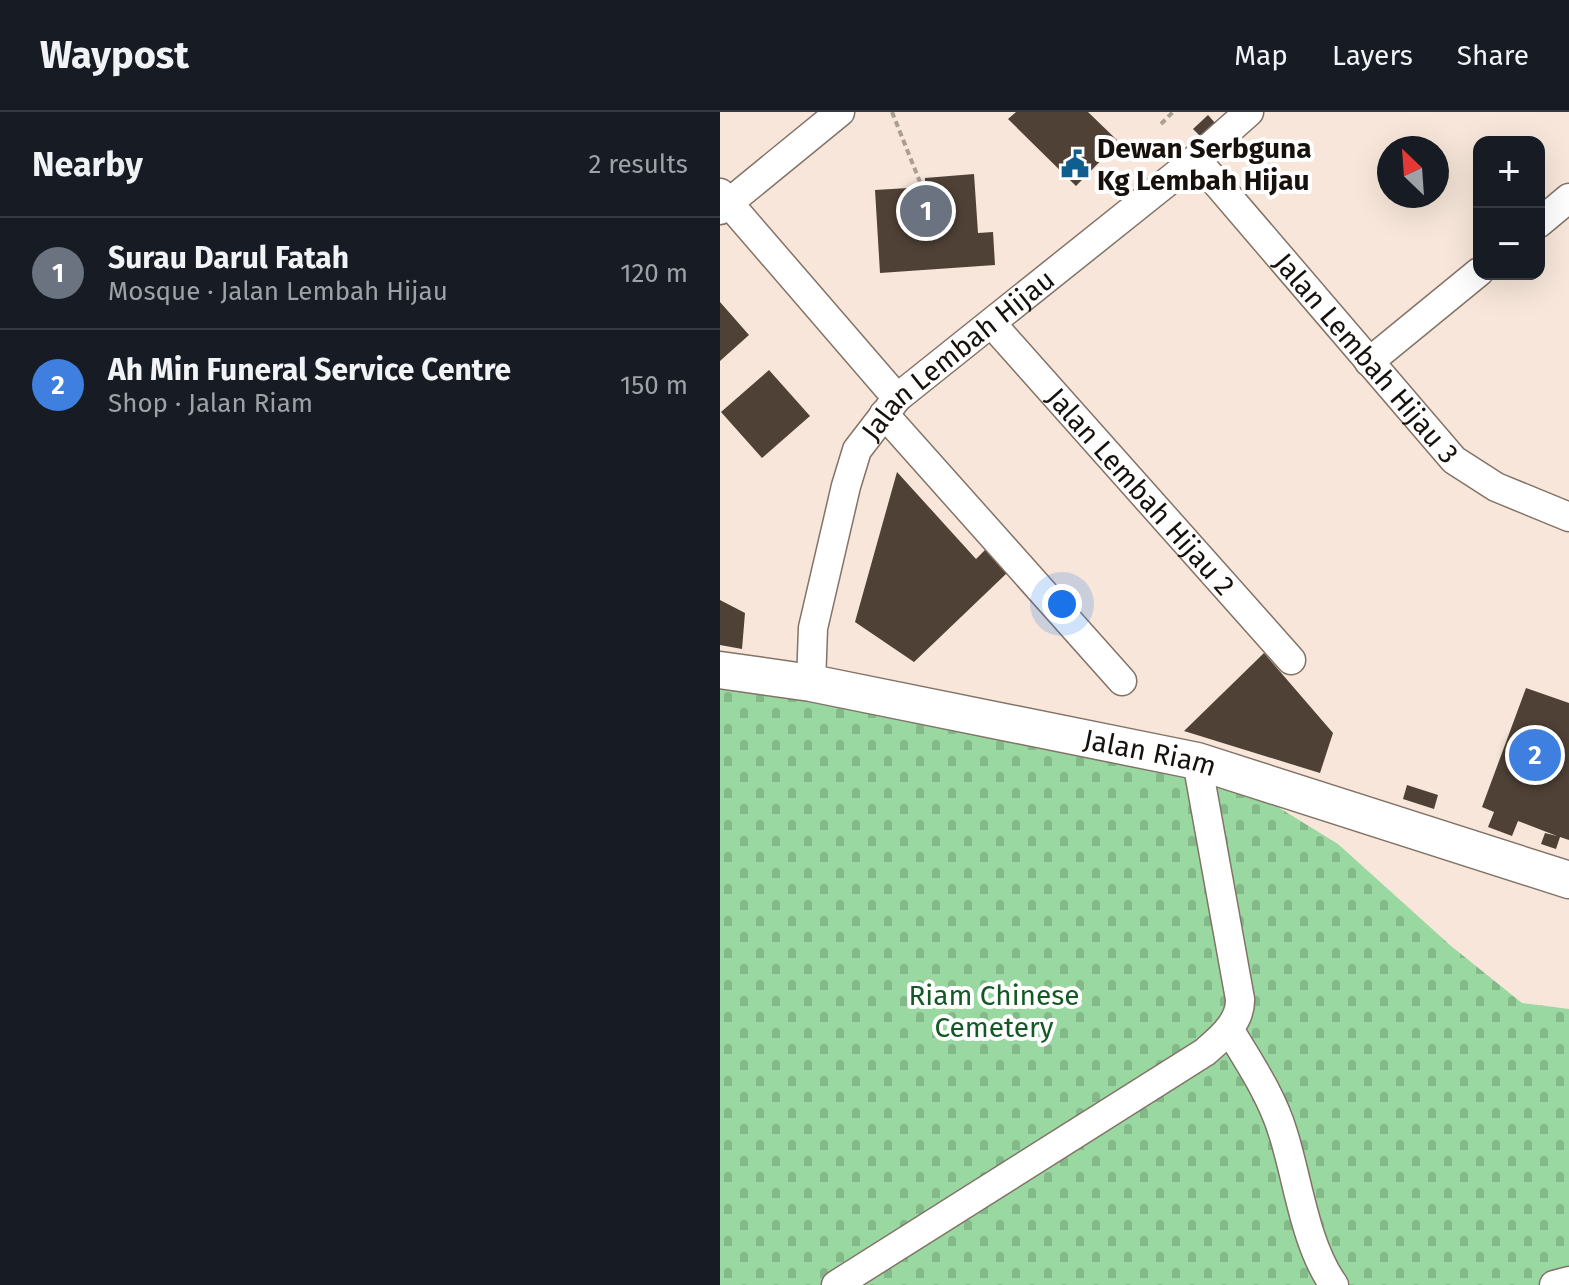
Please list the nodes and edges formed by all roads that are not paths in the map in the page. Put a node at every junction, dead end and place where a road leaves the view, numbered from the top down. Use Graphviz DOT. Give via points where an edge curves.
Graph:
graph roads {
  1 [pos="840,112"];
  2 [pos="1249,112"];
  3 [pos="1196,159"];
  4 [pos="1569,198"];
  5 [pos="723,202"];
  6 [pos="1545,218"];
  7 [pos="1473,277"];
  8 [pos="992,324"];
  9 [pos="1369,362"];
  10 [pos="890,406"];
  11 [pos="1569,517"];
  12 [pos="1291,660"];
  13 [pos="720,670"];
  14 [pos="1122,681"];
  15 [pos="811,683"];
  16 [pos="1197,761"];
  17 [pos="1569,880"];
  18 [pos="1229,1029"];
  19 [pos="1569,1281"];
  20 [pos="844,1283"];
  21 [pos="1334,1285"];
  22 [pos="1554,1285"];
  1 -- 5 [label="street"];
  2 -- 3 [label="street, Jalan Lembah Hijau"];
  3 -- 8 [label="street, Jalan Lembah Hijau"];
  3 -- 9 [label="street, Jalan Lembah Hijau 3"];
  4 -- 6 [label="street"];
  5 -- 10 [label="street"];
  7 -- 9 [label="street"];
  8 -- 10 [label="street, Jalan Lembah Hijau"];
  8 -- 12 [label="street, Jalan Lembah Hijau 2"];
  9 -- 11 [label="street, Jalan Lembah Hijau 3" via="1463,467 1496,487"];
  10 -- 14 [label="street"];
  10 -- 15 [label="street, Jalan Lembah Hijau" via="857,450 846,486 813,628"];
  13 -- 15 [label="main road, Jalan Riam"];
  15 -- 16 [label="main road, Jalan Riam"];
  16 -- 17 [label="main road, Jalan Riam"];
  16 -- 18 [label="street" via="1240,999"];
  18 -- 20 [label="street" via="1205,1052"];
  18 -- 21 [label="street" via="1272,1104 1314,1244"];
  19 -- 22 [label="street"];
}
